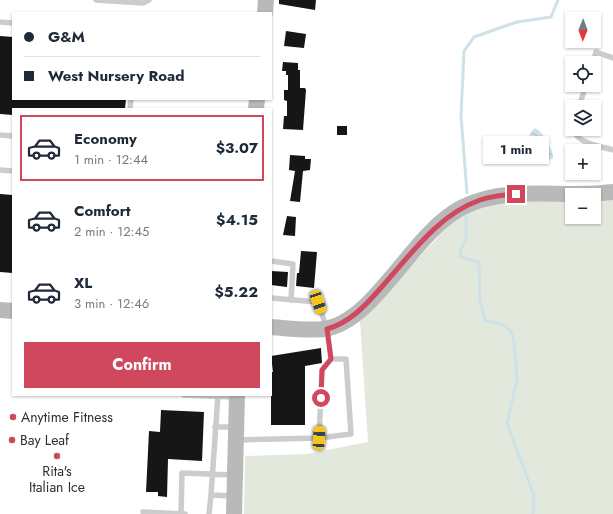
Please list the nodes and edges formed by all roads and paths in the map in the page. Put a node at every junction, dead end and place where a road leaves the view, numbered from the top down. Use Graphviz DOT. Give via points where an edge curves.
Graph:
graph roads {
  1 [pos="96,0"];
  2 [pos="149,0"];
  3 [pos="266,0"];
  4 [pos="265,12"];
  5 [pos="0,22"];
  6 [pos="12,23"];
  7 [pos="595,56"];
  8 [pos="613,58"];
  9 [pos="0,135"];
  10 [pos="12,136"];
  11 [pos="576,136"];
  12 [pos="613,150"];
  13 [pos="0,170"];
  14 [pos="12,171"];
  15 [pos="613,192"];
  16 [pos="272,262"];
  17 [pos="272,298"];
  18 [pos="291,300"];
  19 [pos="0,310"];
  20 [pos="12,311"];
  21 [pos="272,327"];
  22 [pos="327,329"];
  23 [pos="331,359"];
  24 [pos="204,396"];
  25 [pos="218,396"];
  26 [pos="237,396"];
  27 [pos="216,427"];
  28 [pos="236,433"];
  29 [pos="319,438"];
  30 [pos="212,474"];
  31 [pos="235,475"];
  32 [pos="211,495"];
  33 [pos="235,496"];
  34 [pos="143,512"];
  35 [pos="181,514"];
  36 [pos="185,514"];
  37 [pos="209,514"];
  38 [pos="234,514"];
  1 -- 2 [label="lane" via="143,3"];
  3 -- 4 [label="main road"];
  5 -- 6 [label="lane"];
  7 -- 8 [label="lane" via="596,52"];
  9 -- 10 [label="lane"];
  11 -- 12 [label="lane"];
  13 -- 14 [label="lane"];
  15 -- 22 [label="main road" via="505,195 481,199 462,207 431,232 365,306 345,322"];
  16 -- 18 [label="lane" via="293,264"];
  17 -- 18 [label="lane"];
  18 -- 22 [label="lane" via="318,302"];
  19 -- 20 [label="main road"];
  21 -- 22 [label="main road"];
  22 -- 23 [label="lane"];
  23 -- 29 [label="lane" via="322,370"];
  23 -- 29 [label="lane" via="346,359 351,434"];
  24 -- 25 [label="lane"];
  25 -- 26 [label="lane"];
  25 -- 27 [label="lane"];
  26 -- 28 [label="main road"];
  27 -- 28 [label="lane"];
  27 -- 30 [label="lane"];
  28 -- 29 [label="lane"];
  28 -- 31 [label="main road"];
  30 -- 31 [label="lane"];
  30 -- 32 [label="lane"];
  30 -- 35 [label="lane" via="182,473"];
  31 -- 33 [label="main road"];
  32 -- 33 [label="lane"];
  32 -- 37 [label="lane"];
  33 -- 38 [label="main road"];
  34 -- 35 [label="lane"];
  35 -- 36 [label="lane"];
}
